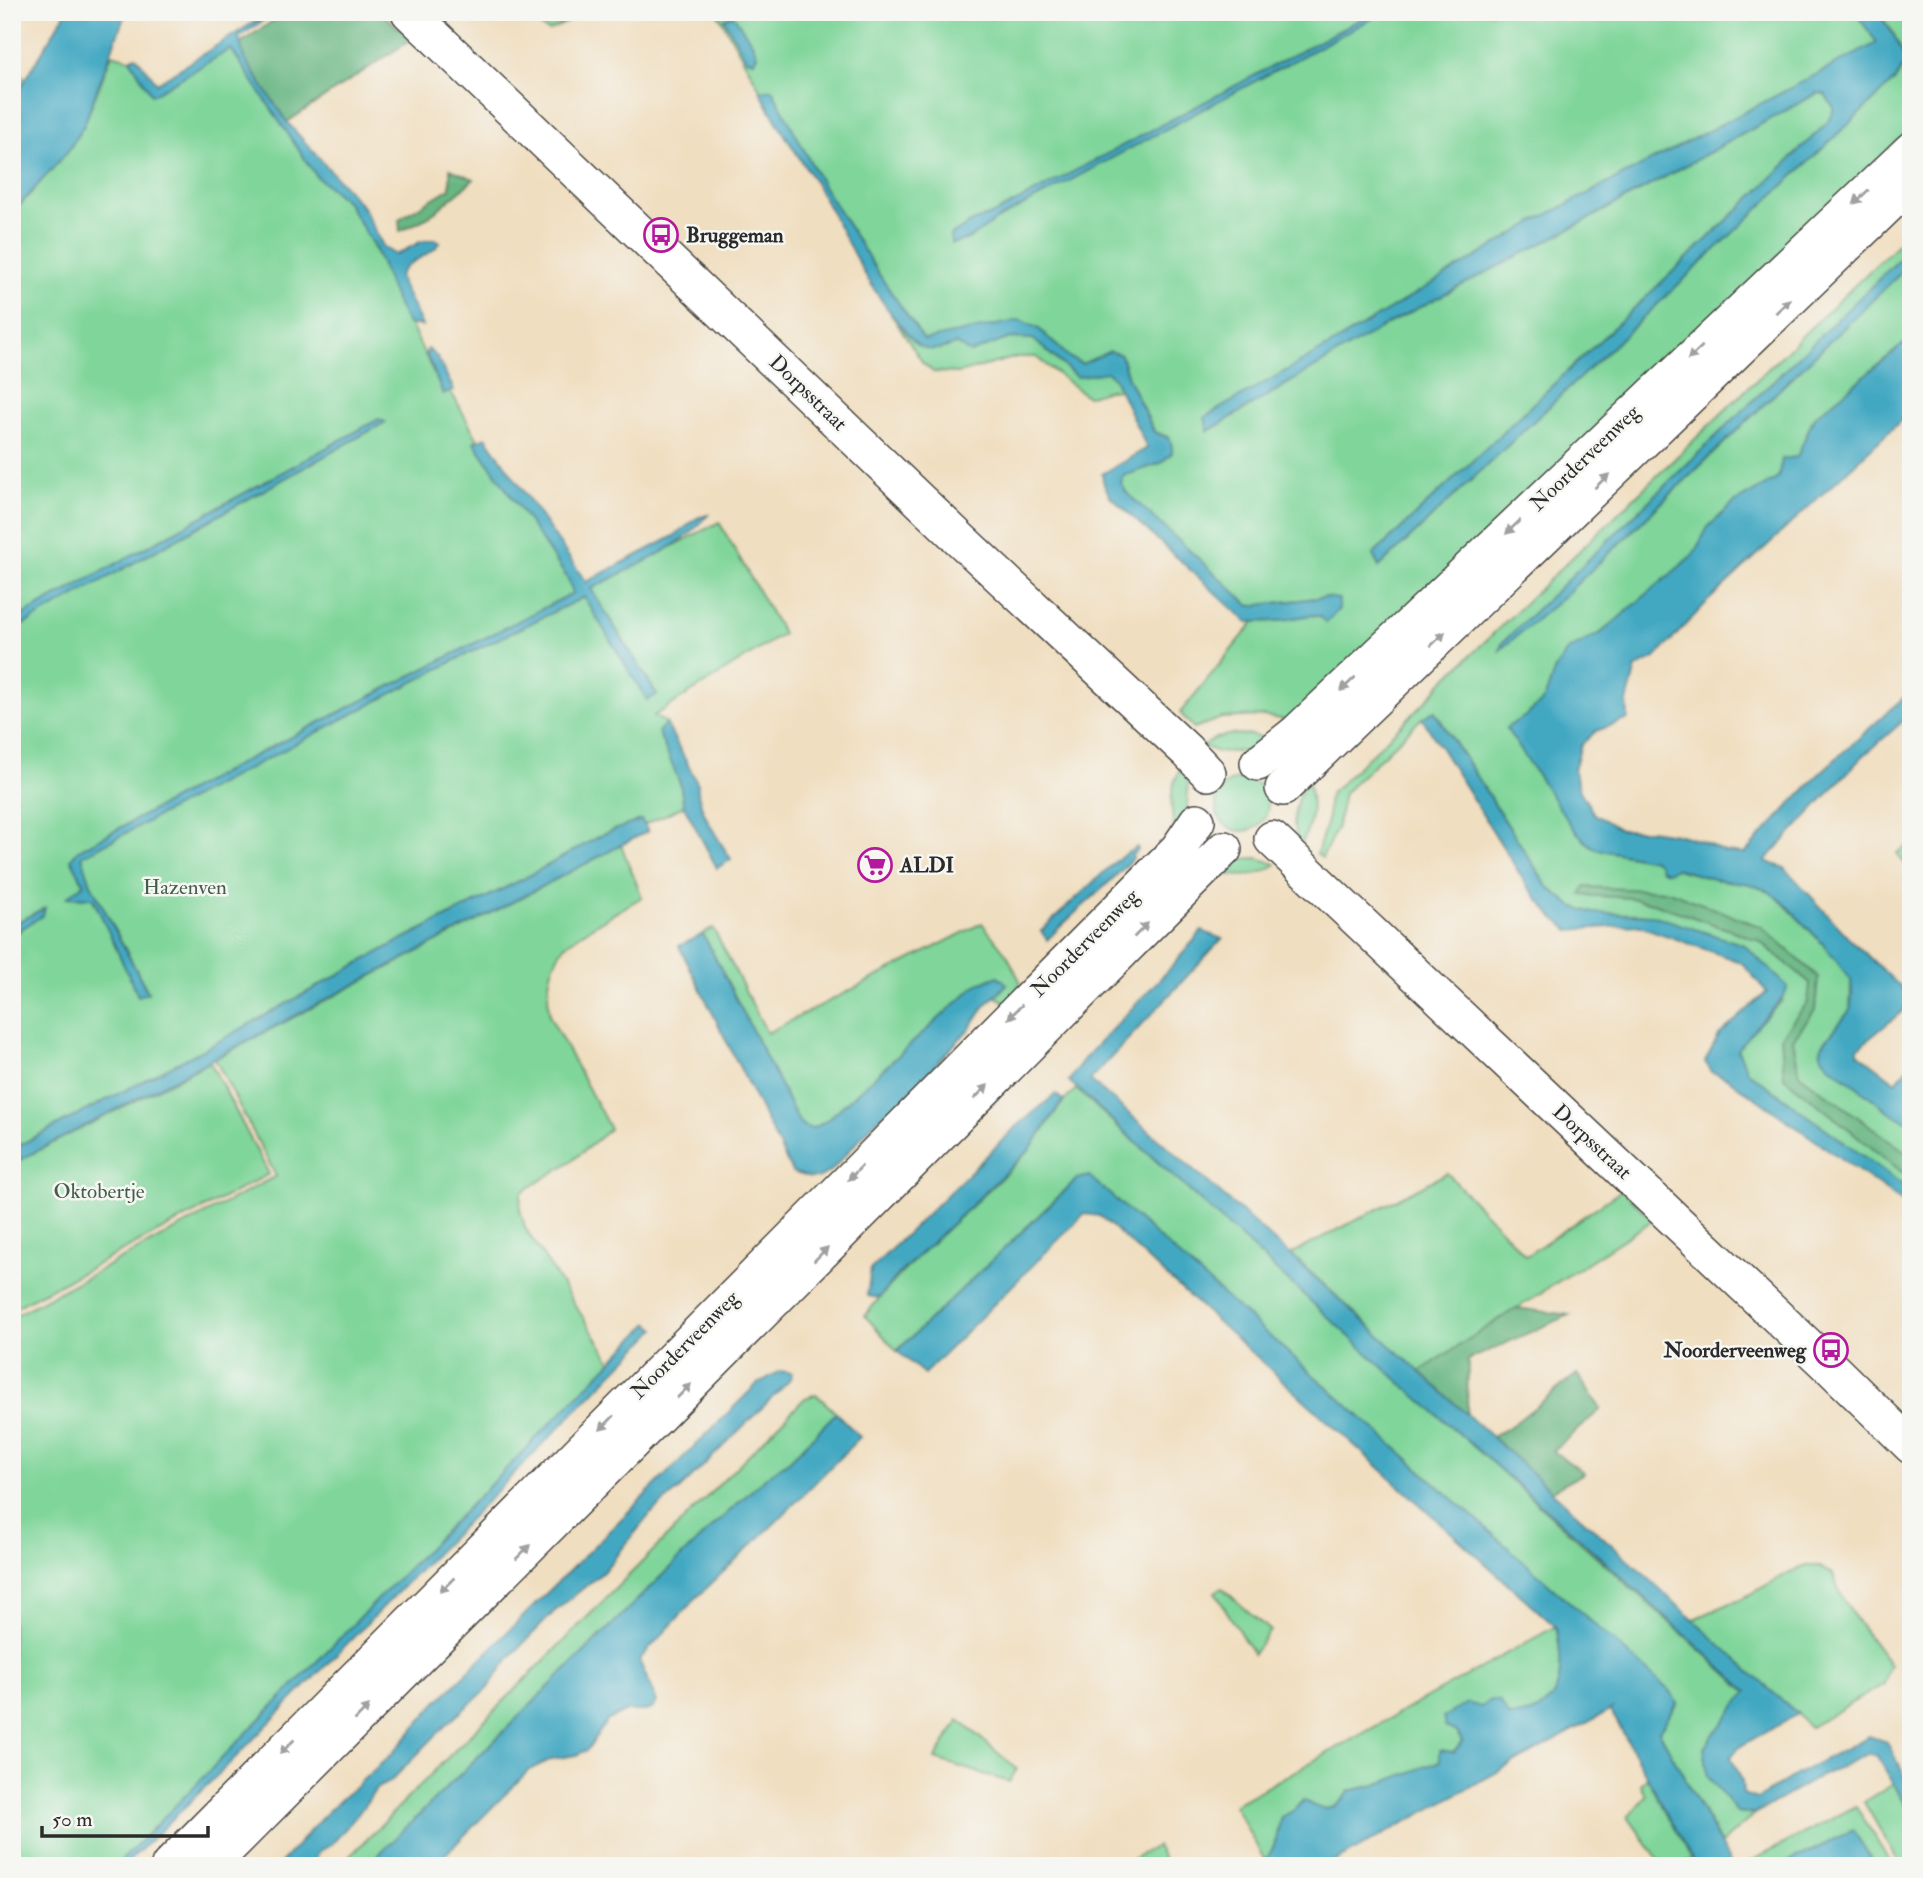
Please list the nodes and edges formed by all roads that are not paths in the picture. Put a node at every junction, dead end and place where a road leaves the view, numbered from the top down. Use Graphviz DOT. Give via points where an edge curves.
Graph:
graph roads {
  1 [pos="409,12"];
  2 [pos="1911,150"];
  3 [pos="1911,183"];
  4 [pos="1258,763"];
  5 [pos="1208,773"];
  6 [pos="1283,788"];
  7 [pos="1197,821"];
  8 [pos="1272,839"];
  9 [pos="1224,849"];
  10 [pos="1911,1446"];
  11 [pos="169,1866"];
  12 [pos="210,1866"];
  1 -- 5 [label="street, Dorpsstraat"];
  2 -- 4 [label="street, Noorderveenweg, one-way" via="1296,733"];
  6 -- 3 [label="street, Noorderveenweg, one-way"];
  4 -- 5 [label="street" via="1223,763"];
  4 -- 6 [label="street" via="1273,773"];
  5 -- 7 [label="street" via="1198,788"];
  6 -- 8 [label="street" via="1287,806 1283,824"];
  7 -- 9 [label="street" via="1212,842"];
  7 -- 11 [label="street, Noorderveenweg, one-way" via="1178,849"];
  8 -- 9 [label="street" via="1258,849"];
  8 -- 10 [label="street, Dorpsstraat"];
  12 -- 9 [label="street, Noorderveenweg, one-way"];
}
